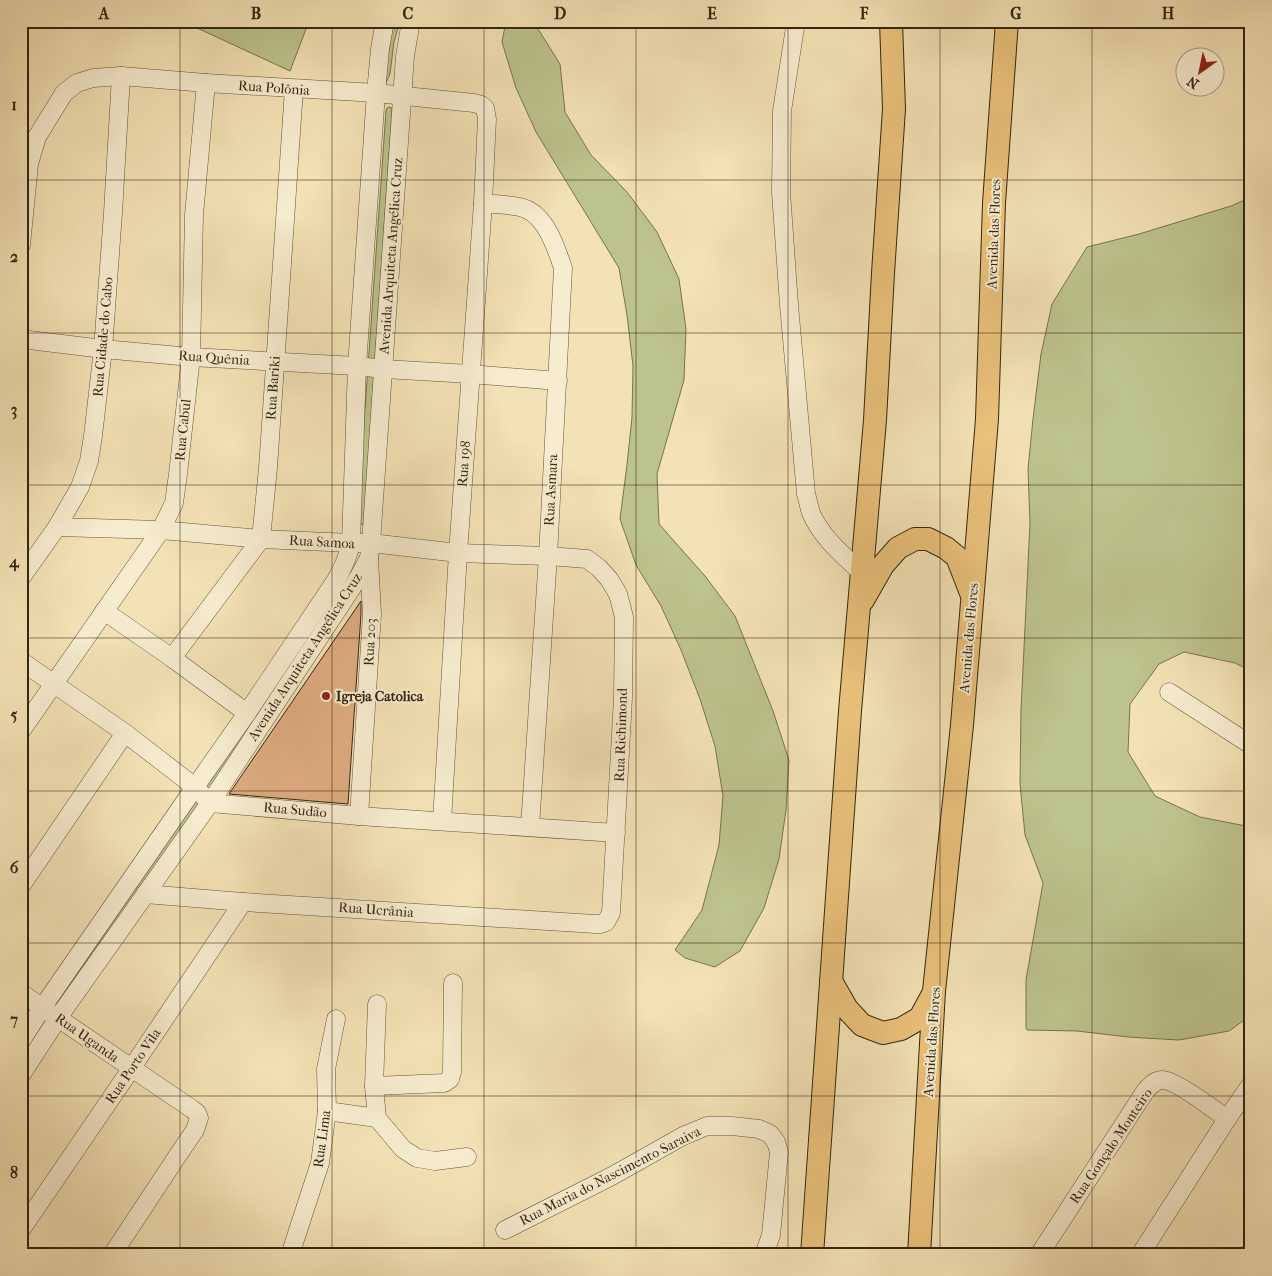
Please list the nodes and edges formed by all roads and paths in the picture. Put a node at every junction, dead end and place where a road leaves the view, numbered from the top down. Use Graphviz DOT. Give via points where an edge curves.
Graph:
graph roads {
  1 [pos="385,21"];
  2 [pos="411,21"];
  3 [pos="796,21"];
  4 [pos="891,21"];
  5 [pos="1007,21"];
  6 [pos="121,76"];
  7 [pos="206,84"];
  8 [pos="294,89"];
  9 [pos="376,93"];
  10 [pos="403,96"];
  11 [pos="485,108"];
  12 [pos="483,203"];
  13 [pos="21,245"];
  14 [pos="21,339"];
  15 [pos="103,349"];
  16 [pos="191,357"];
  17 [pos="275,361"];
  18 [pos="357,366"];
  19 [pos="384,369"];
  20 [pos="470,374"];
  21 [pos="558,381"];
  22 [pos="56,527"];
  23 [pos="161,530"];
  24 [pos="261,539"];
  25 [pos="351,543"];
  26 [pos="370,550"];
  27 [pos="458,553"];
  28 [pos="548,556"];
  29 [pos="587,559"];
  30 [pos="862,573"];
  31 [pos="21,578"];
  32 [pos="973,596"];
  33 [pos="859,606"];
  34 [pos="104,611"];
  35 [pos="172,658"];
  36 [pos="21,660"];
  37 [pos="54,684"];
  38 [pos="1169,692"];
  39 [pos="248,713"];
  40 [pos="21,731"];
  41 [pos="125,733"];
  42 [pos="1251,745"];
  43 [pos="195,787"];
  44 [pos="210,803"];
  45 [pos="359,816"];
  46 [pos="442,821"];
  47 [pos="530,827"];
  48 [pos="616,833"];
  49 [pos="21,886"];
  50 [pos="145,894"];
  51 [pos="243,902"];
  52 [pos="606,922"];
  53 [pos="831,981"];
  54 [pos="453,983"];
  55 [pos="934,991"];
  56 [pos="21,993"];
  57 [pos="377,1004"];
  58 [pos="42,1008"];
  59 [pos="58,1018"];
  60 [pos="336,1019"];
  61 [pos="21,1041"];
  62 [pos="131,1069"];
  63 [pos="21,1075"];
  64 [pos="1251,1084"];
  65 [pos="374,1086"];
  66 [pos="327,1112"];
  67 [pos="377,1118"];
  68 [pos="1227,1119"];
  69 [pos="467,1157"];
  70 [pos="21,1230"];
  71 [pos="505,1230"];
  72 [pos="1251,1251"];
  73 [pos="112,1255"];
  74 [pos="290,1255"];
  75 [pos="764,1255"];
  76 [pos="812,1255"];
  77 [pos="918,1255"];
  78 [pos="1039,1255"];
  79 [pos="1140,1255"];
  80 [pos="1248,1255"];
  1 -- 9 [label="street, Avenida Arquiteta Angélica Cruz"];
  2 -- 10 [label="street, Avenida Arquiteta Angélica Cruz"];
  3 -- 30 [label="street" via="782,111 781,192 806,494 811,512 827,539"];
  4 -- 30 [label="main road" via="894,109"];
  5 -- 32 [label="main road, Avenida das Flores" via="994,203 987,419"];
  6 -- 7 [label="street, Rua Polônia"];
  6 -- 13 [label="street, Rua Polônia" via="92,78 64,93 37,137 29,164"];
  6 -- 15 [label="street, Rua Cidade do Cabo"];
  7 -- 8 [label="street, Rua Polônia"];
  7 -- 16 [label="street, Rua Cabul" via="194,215"];
  8 -- 9 [label="street, Rua Polônia"];
  8 -- 17 [label="street, Rua Bariki"];
  9 -- 10 [label="street, Rua Polônia"];
  9 -- 18 [label="street, Avenida Arquiteta Angélica Cruz"];
  10 -- 11 [label="street, Rua Polônia" via="474,103"];
  10 -- 19 [label="street, Avenida Arquiteta Angélica Cruz"];
  11 -- 12 [label="street, Rua 198"];
  12 -- 20 [label="street, Rua 198"];
  12 -- 21 [label="street, Rua Asmara" via="527,209 542,222 554,243 563,268"];
  14 -- 15 [label="street, Rua Quênia"];
  15 -- 16 [label="street, Rua Quênia"];
  15 -- 22 [label="street, Rua Cidade do Cabo" via="88,461 80,487"];
  16 -- 17 [label="street, Rua Quênia"];
  16 -- 23 [label="street, Rua Cabul" via="174,503"];
  17 -- 18 [label="street, Rua Quênia"];
  17 -- 24 [label="street, Rua Bariki"];
  18 -- 19 [label="street, Rua Quênia"];
  18 -- 25 [label="street, Avenida Arquiteta Angélica Cruz"];
  19 -- 20 [label="street, Rua Quênia"];
  19 -- 26 [label="street, Avenida Arquiteta Angélica Cruz"];
  20 -- 21 [label="street, Rua Quênia"];
  20 -- 27 [label="street, Rua 198"];
  21 -- 28 [label="street, Rua Asmara"];
  22 -- 23 [label="street, Rua Samoa"];
  22 -- 31 [label="street, Rua Cidade do Cabo"];
  23 -- 24 [label="street, Rua Samoa"];
  23 -- 34 [label="street, Rua Cabul"];
  24 -- 25 [label="street, Rua Samoa"];
  24 -- 35 [label="street"];
  25 -- 26 [label="street, Rua Samoa"];
  25 -- 39 [label="street, Avenida Arquiteta Angélica Cruz" via="336,580"];
  26 -- 27 [label="street, Rua Samoa"];
  26 -- 44 [label="street, Avenida Arquiteta Angélica Cruz" via="357,580"];
  26 -- 45 [label="street, Rua 203" via="372,614"];
  27 -- 28 [label="street, Rua Samoa"];
  27 -- 46 [label="street, Rua 198"];
  28 -- 29 [label="street, Rua Samoa"];
  28 -- 47 [label="street, Rua Asmara"];
  29 -- 48 [label="street, Rua Richimond" via="609,579 618,594 624,617"];
  30 -- 33 [label="main road"];
  32 -- 33 [label="main road" via="957,557 928,539 915,539 898,548 883,565"];
  32 -- 55 [label="main road, Avenida das Flores"];
  33 -- 53 [label="main road"];
  34 -- 35 [label="street"];
  34 -- 37 [label="street, Rua Cabul"];
  35 -- 39 [label="street"];
  36 -- 37 [label="street"];
  37 -- 40 [label="street, Rua Cabul"];
  37 -- 41 [label="street"];
  38 -- 42 [label="street"];
  39 -- 43 [label="street, Avenida Arquiteta Angélica Cruz"];
  41 -- 43 [label="street"];
  41 -- 49 [label="street"];
  43 -- 44 [label="street"];
  43 -- 58 [label="street, Avenida Arquiteta Angélica Cruz"];
  44 -- 45 [label="street, Rua Sudão"];
  44 -- 50 [label="street, Avenida Arquiteta Angélica Cruz"];
  45 -- 46 [label="street, Rua Sudão"];
  46 -- 47 [label="street, Rua Sudão"];
  47 -- 48 [label="street, Rua Sudão"];
  48 -- 52 [label="street, Rua Richimond" via="611,912"];
  50 -- 51 [label="street, Rua Ucrânia"];
  50 -- 59 [label="street, Avenida Arquiteta Angélica Cruz"];
  51 -- 52 [label="street, Rua Ucrânia"];
  51 -- 62 [label="street, Rua Porto Vila"];
  53 -- 55 [label="main road" via="847,1009 862,1025 883,1033 901,1029 920,1018"];
  53 -- 76 [label="main road"];
  54 -- 65 [label="street" via="450,1079 444,1083"];
  55 -- 77 [label="main road, Avenida das Flores"];
  56 -- 58 [label="street, Rua Uganda"];
  57 -- 65 [label="street"];
  58 -- 59 [label="street, Rua Uganda"];
  58 -- 61 [label="street, Avenida Arquiteta Angélica Cruz"];
  59 -- 62 [label="street, Rua Uganda"];
  59 -- 63 [label="street, Avenida Arquiteta Angélica Cruz"];
  60 -- 66 [label="street, Rua Lima" via="326,1069"];
  62 -- 70 [label="street, Rua Porto Vila"];
  62 -- 73 [label="street, Rua Uganda" via="192,1109 199,1118 191,1136"];
  64 -- 68 [label="street"];
  65 -- 67 [label="street"];
  66 -- 67 [label="street"];
  66 -- 74 [label="street, Rua Lima" via="320,1164"];
  67 -- 69 [label="street" via="402,1149 417,1158 435,1161"];
  68 -- 78 [label="street, Rua Gonçalo Monteiro" via="1174,1083 1155,1082 1146,1090"];
  68 -- 79 [label="street"];
  71 -- 75 [label="street, Rua Maria do Nascimento Saraiva" via="683,1136 707,1126 732,1126 759,1129 770,1134 779,1152 771,1235"];
  72 -- 80 [label="street"];
}
